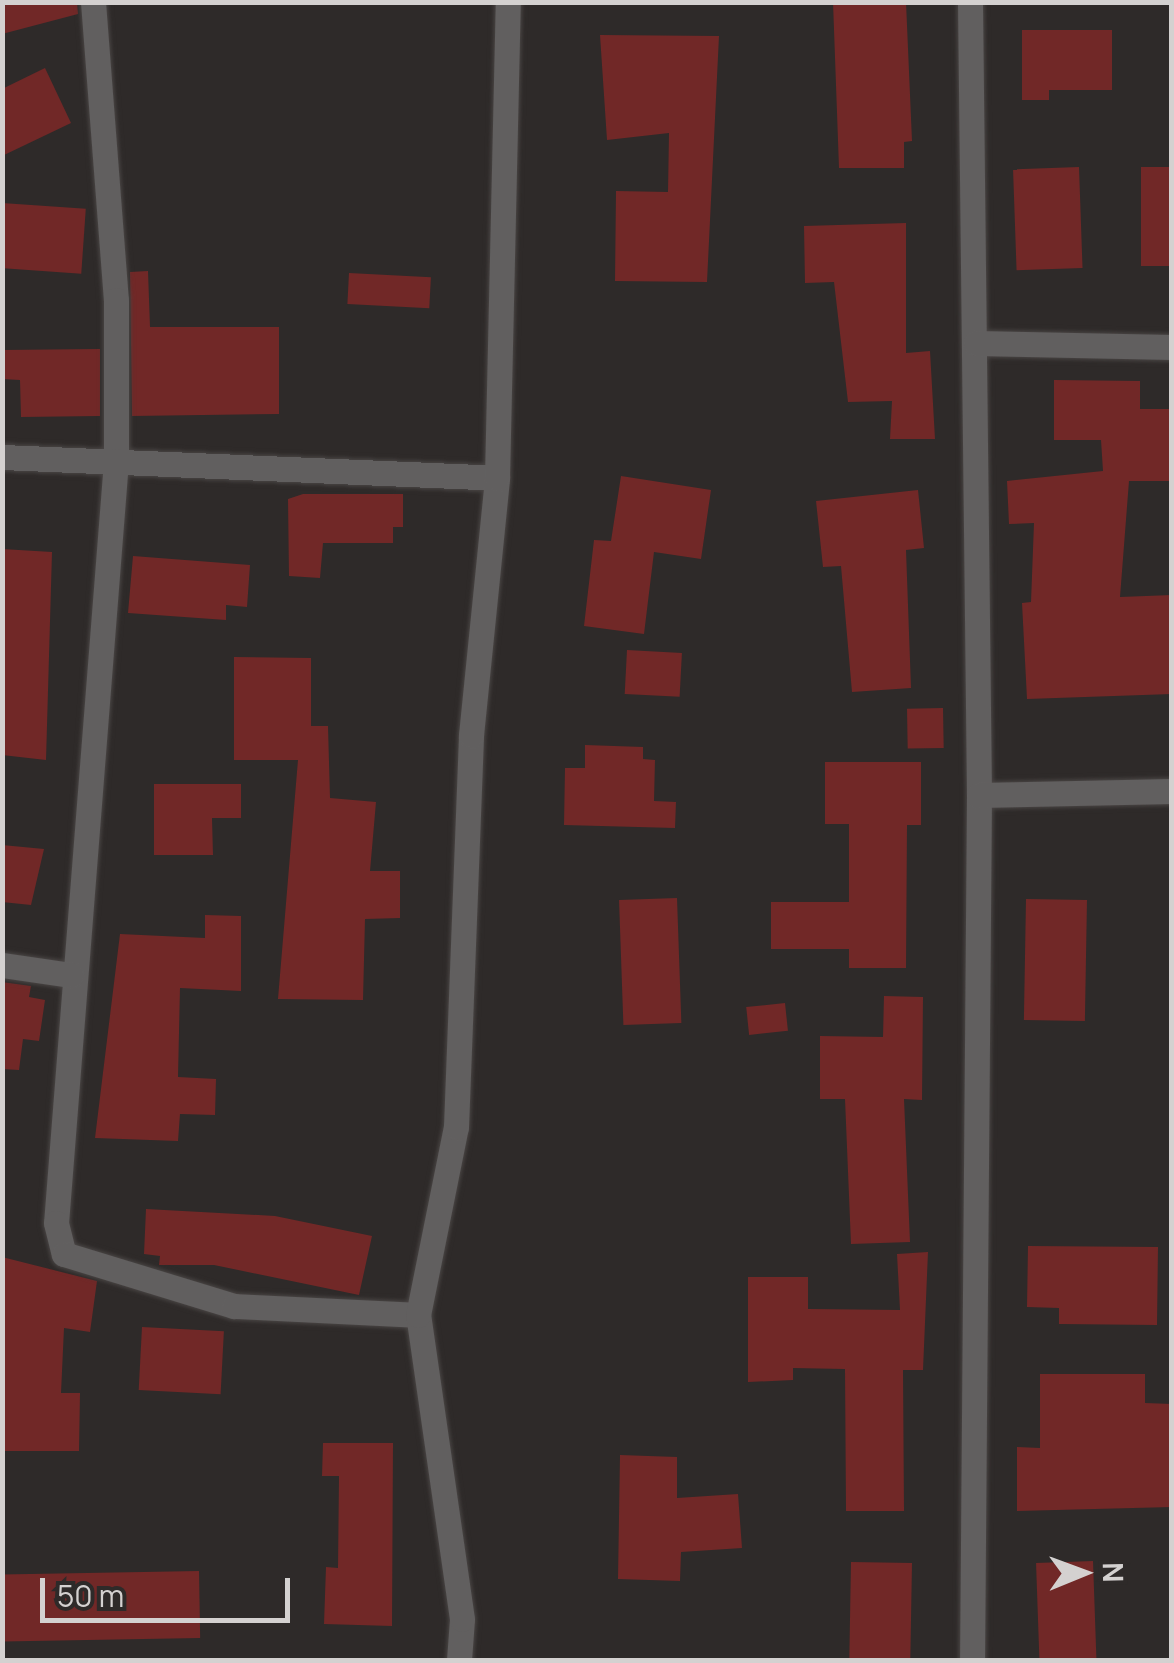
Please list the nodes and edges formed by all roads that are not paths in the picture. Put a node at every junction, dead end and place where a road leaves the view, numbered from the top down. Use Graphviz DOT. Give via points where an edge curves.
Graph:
graph roads {
  1 [pos="93,2"];
  2 [pos="508,2"];
  3 [pos="970,2"];
  4 [pos="976,343"];
  5 [pos="1172,348"];
  6 [pos="2,457"];
  7 [pos="116,461"];
  8 [pos="498,478"];
  9 [pos="1172,790"];
  10 [pos="980,795"];
  11 [pos="2,965"];
  12 [pos="70,975"];
  13 [pos="418,1315"];
  14 [pos="459,1660"];
  15 [pos="972,1660"];
  1 -- 7 [label="street" via="116,300"];
  2 -- 8 [label="street"];
  3 -- 4 [label="street"];
  4 -- 5 [label="street"];
  4 -- 10 [label="street"];
  6 -- 7 [label="street"];
  7 -- 8 [label="street"];
  7 -- 12 [label="street"];
  8 -- 13 [label="street" via="471,735 456,1128"];
  9 -- 10 [label="street"];
  10 -- 15 [label="street"];
  11 -- 12 [label="street"];
  12 -- 13 [label="street" via="56,1222 64,1254 234,1306"];
  13 -- 14 [label="street" via="462,1619"];
}
